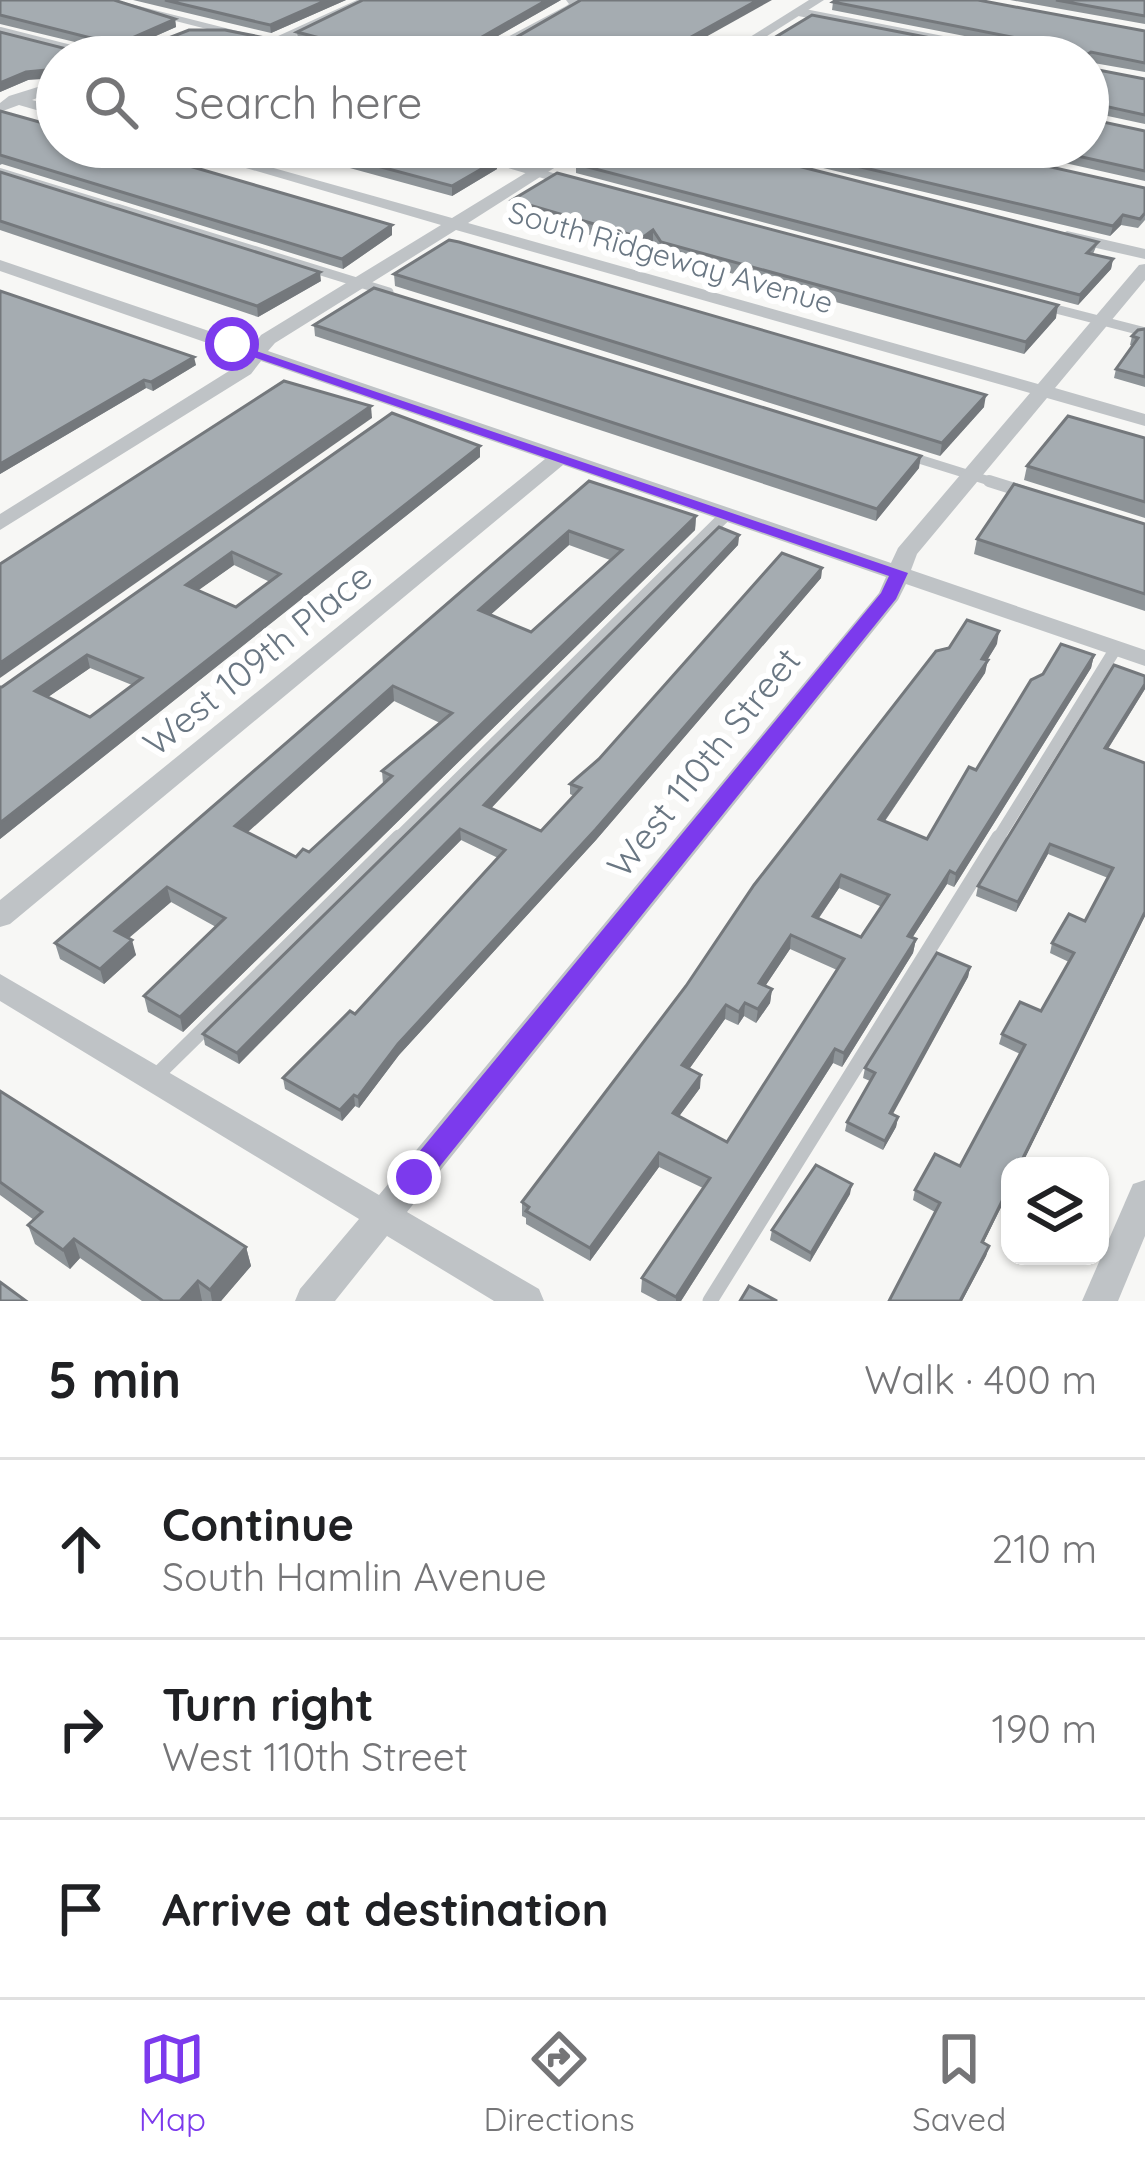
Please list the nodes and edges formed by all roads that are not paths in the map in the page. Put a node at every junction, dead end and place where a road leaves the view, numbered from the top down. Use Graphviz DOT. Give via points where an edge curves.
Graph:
graph roads {
  1 [pos="99,0"];
  2 [pos="147,0"];
  3 [pos="367,0"];
  4 [pos="572,0"];
  5 [pos="818,0"];
  6 [pos="129,7"];
  7 [pos="799,12"];
  8 [pos="204,25"];
  9 [pos="0,31"];
  10 [pos="178,36"];
  11 [pos="248,36"];
  12 [pos="286,36"];
  13 [pos="518,36"];
  14 [pos="759,36"];
  15 [pos="924,36"];
  16 [pos="36,40"];
  17 [pos="36,93"];
  18 [pos="0,96"];
  19 [pos="18,100"];
  20 [pos="36,106"];
  21 [pos="0,108"];
  22 [pos="256,168"];
  23 [pos="522,168"];
  24 [pos="544,168"];
  25 [pos="0,172"];
  26 [pos="537,172"];
  27 [pos="584,186"];
  28 [pos="454,224"];
  29 [pos="1037,229"];
  30 [pos="1145,254"];
  31 [pos="0,265"];
  32 [pos="1145,269"];
  33 [pos="358,283"];
  34 [pos="400,296"];
  35 [pos="1029,302"];
  36 [pos="1101,321"];
  37 [pos="1145,332"];
  38 [pos="257,353"];
  39 [pos="1042,391"];
  40 [pos="407,404"];
  41 [pos="386,419"];
  42 [pos="1145,421"];
  43 [pos="895,452"];
  44 [pos="560,457"];
  45 [pos="971,476"];
  46 [pos="1045,499"];
  47 [pos="727,514"];
  48 [pos="0,523"];
  49 [pos="899,573"];
  50 [pos="1116,648"];
  51 [pos="1145,658"];
  52 [pos="0,916"];
  53 [pos="0,986"];
  54 [pos="154,1078"];
  55 [pos="1145,1196"];
  56 [pos="383,1215"];
  57 [pos="313,1301"];
  58 [pos="526,1301"];
  59 [pos="710,1301"];
  60 [pos="1100,1301"];
  1 -- 6 [label="street"];
  2 -- 6 [label="street"];
  3 -- 12 [label="street"];
  4 -- 13 [label="street" via="570,9"];
  5 -- 7 [label="street"];
  6 -- 8 [label="street"];
  7 -- 14 [label="street"];
  7 -- 15 [label="lane"];
  8 -- 10 [label="street"];
  8 -- 11 [label="street"];
  9 -- 16 [label="lane"];
  17 -- 19 [label="street"];
  18 -- 19 [label="street"];
  19 -- 20 [label="street"];
  19 -- 21 [label="street"];
  22 -- 28 [label="street, South Ridgeway Avenue"];
  23 -- 26 [label="lane"];
  24 -- 26 [label="street"];
  25 -- 33 [label="lane"];
  26 -- 27 [label="lane"];
  26 -- 28 [label="street"];
  28 -- 33 [label="street"];
  28 -- 39 [label="street, South Ridgeway Avenue"];
  29 -- 30 [label="street"];
  31 -- 38 [label="street"];
  32 -- 36 [label="street, West 110th Street"];
  33 -- 34 [label="lane"];
  33 -- 38 [label="street" via="268,338"];
  35 -- 36 [label="lane"];
  36 -- 37 [label="lane"];
  36 -- 39 [label="street, West 110th Street"];
  38 -- 40 [label="street"];
  38 -- 48 [label="street" via="244,370"];
  39 -- 42 [label="street, South Ridgeway Avenue"];
  39 -- 45 [label="street, West 110th Street"];
  40 -- 41 [label="lane"];
  40 -- 44 [label="street"];
  43 -- 45 [label="lane"];
  44 -- 47 [label="street"];
  44 -- 52 [label="street, West 109th Place"];
  45 -- 46 [label="lane"];
  45 -- 49 [label="street, West 110th Street" via="906,553"];
  47 -- 49 [label="street"];
  47 -- 54 [label="lane"];
  49 -- 50 [label="street"];
  49 -- 56 [label="street, West 110th Street" via="875,613"];
  50 -- 51 [label="street"];
  50 -- 59 [label="lane"];
  53 -- 54 [label="street"];
  54 -- 56 [label="street"];
  55 -- 60 [label="street"];
  56 -- 57 [label="street, West 110th Street"];
  56 -- 58 [label="street"];
}
